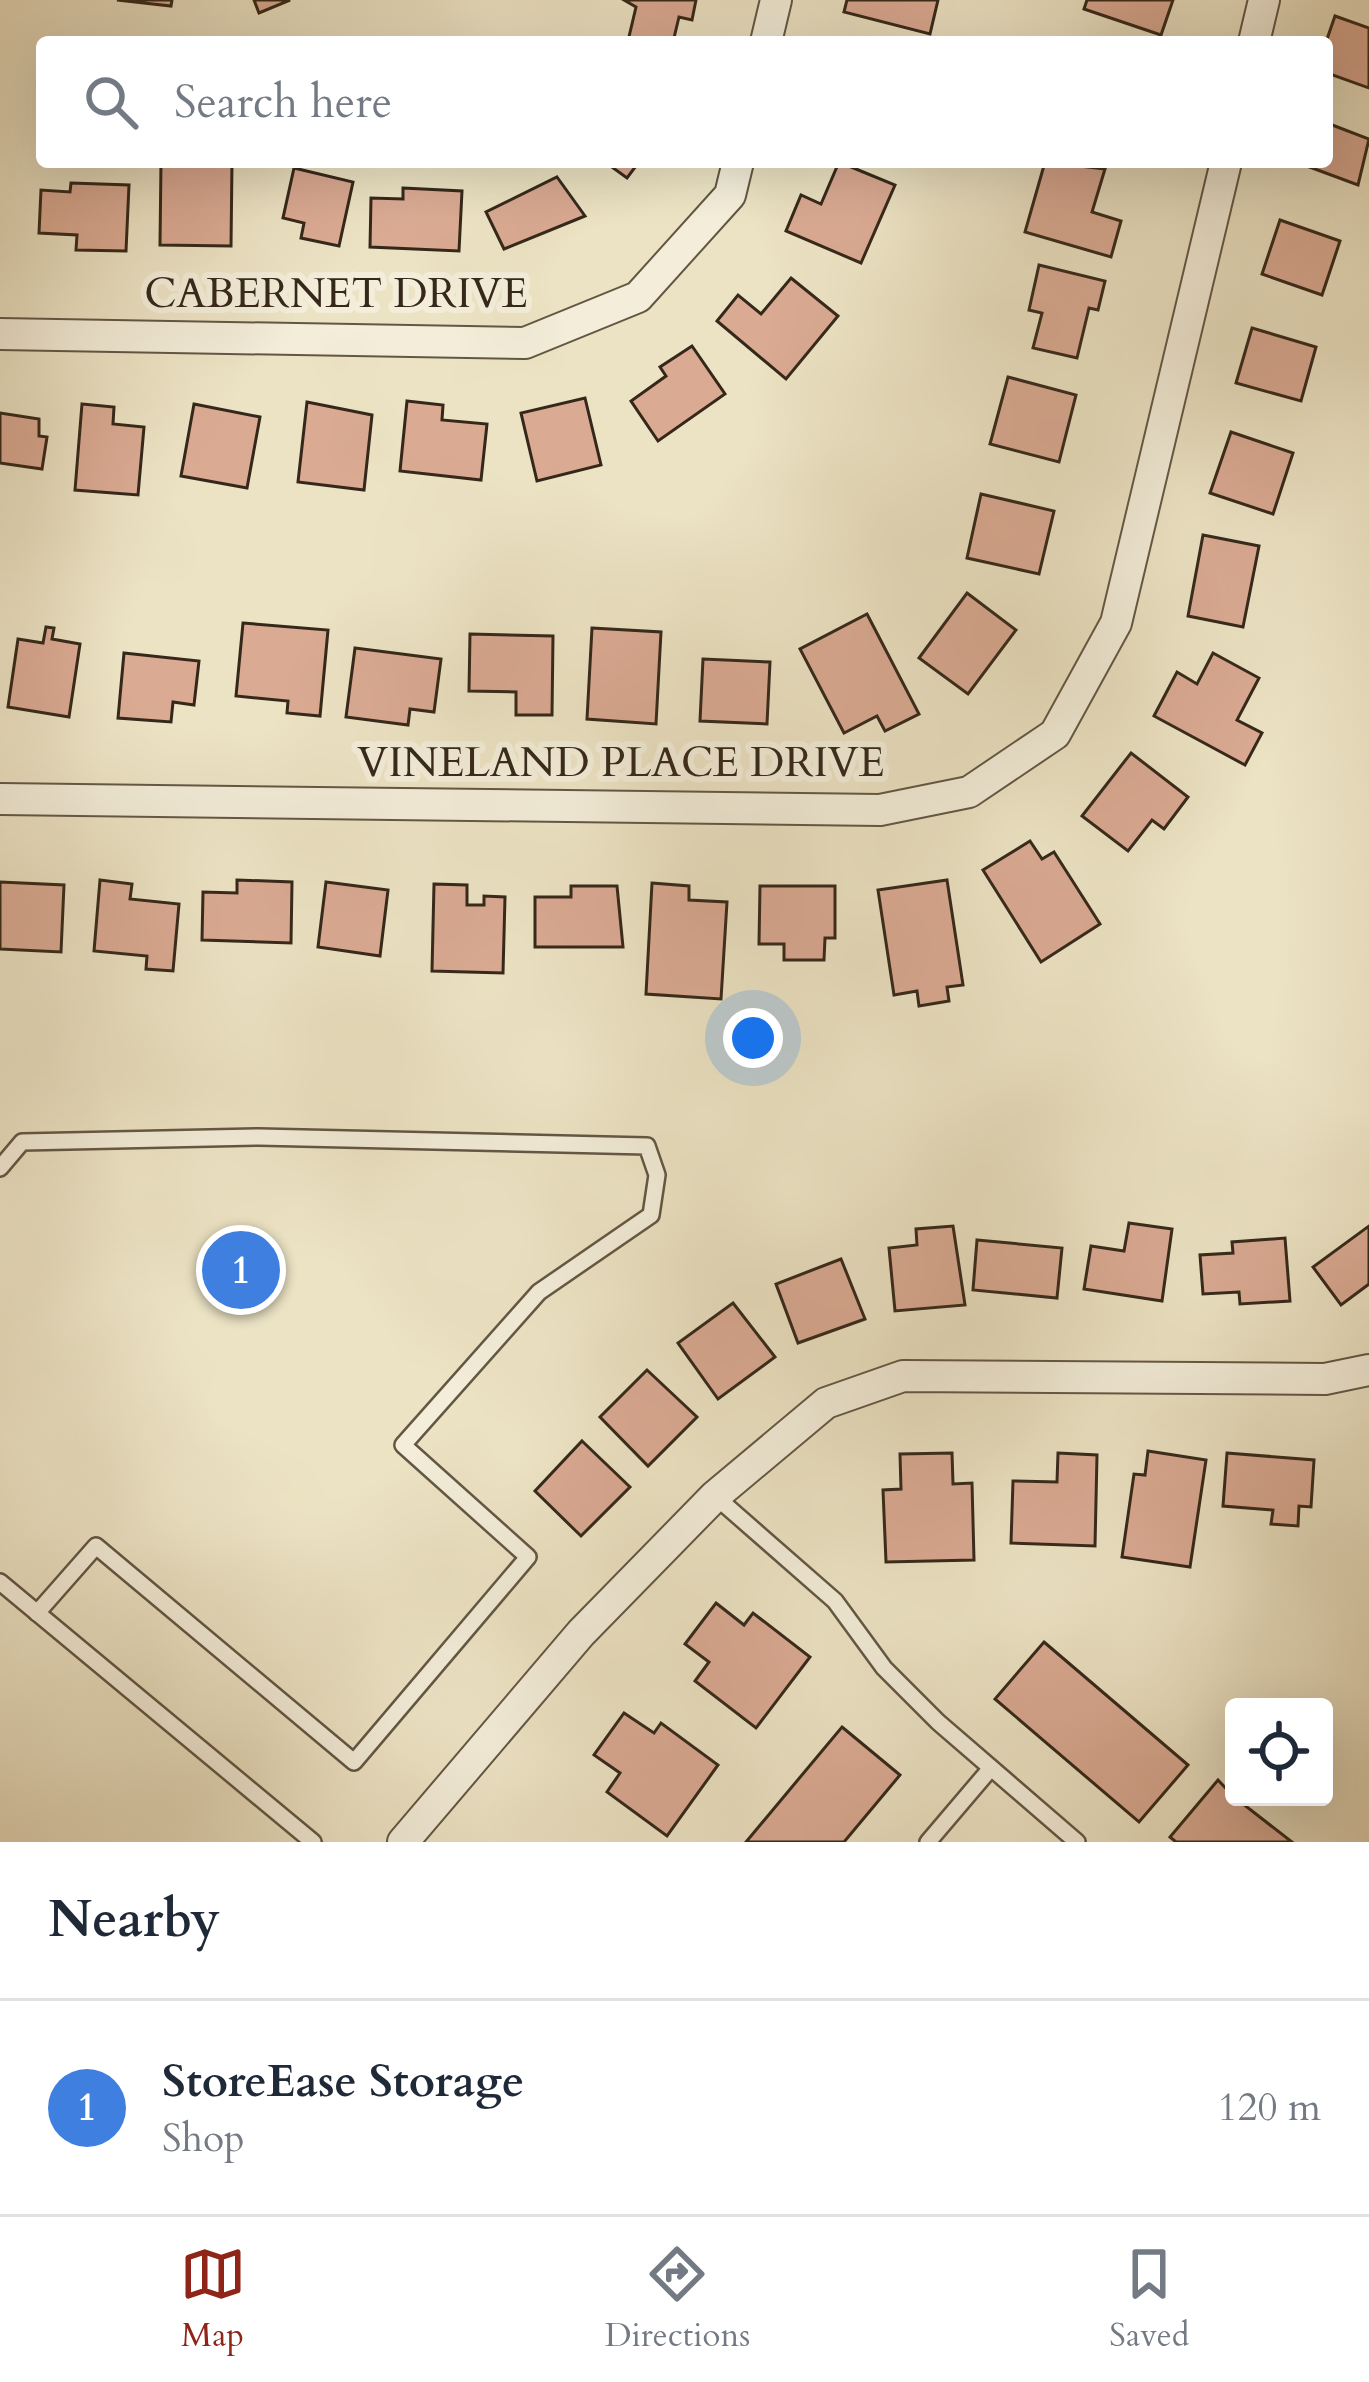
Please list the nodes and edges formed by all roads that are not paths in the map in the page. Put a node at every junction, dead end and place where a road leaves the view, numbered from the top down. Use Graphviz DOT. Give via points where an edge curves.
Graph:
graph roads {
  1 [pos="776,0"];
  2 [pos="1264,0"];
  3 [pos="767,36"];
  4 [pos="1256,36"];
  5 [pos="737,168"];
  6 [pos="1225,168"];
  7 [pos="0,334"];
  8 [pos="0,800"];
  9 [pos="0,1168"];
  10 [pos="1369,1370"];
  11 [pos="715,1496"];
  12 [pos="0,1582"];
  13 [pos="37,1613"];
  14 [pos="991,1768"];
  15 [pos="313,1842"];
  16 [pos="403,1842"];
  17 [pos="928,1842"];
  18 [pos="1077,1842"];
  1 -- 3 [label="street"];
  2 -- 4 [label="street"];
  5 -- 7 [label="street, CABERNET DRIVE" via="730,195 638,297 525,343"];
  6 -- 8 [label="street, VINELAND PLACE DRIVE" via="1116,623 1055,734 969,792 880,810"];
  9 -- 13 [label="lane" via="22,1142 260,1137 647,1146 657,1175 651,1215 539,1292 403,1444 528,1557 354,1762 96,1546"];
  10 -- 11 [label="street" via="1325,1379 903,1376 826,1402"];
  11 -- 14 [label="lane" via="835,1601 884,1668"];
  11 -- 16 [label="street" via="581,1634"];
  12 -- 13 [label="lane"];
  13 -- 15 [label="lane"];
  14 -- 17 [label="lane"];
  14 -- 18 [label="lane"];
}
